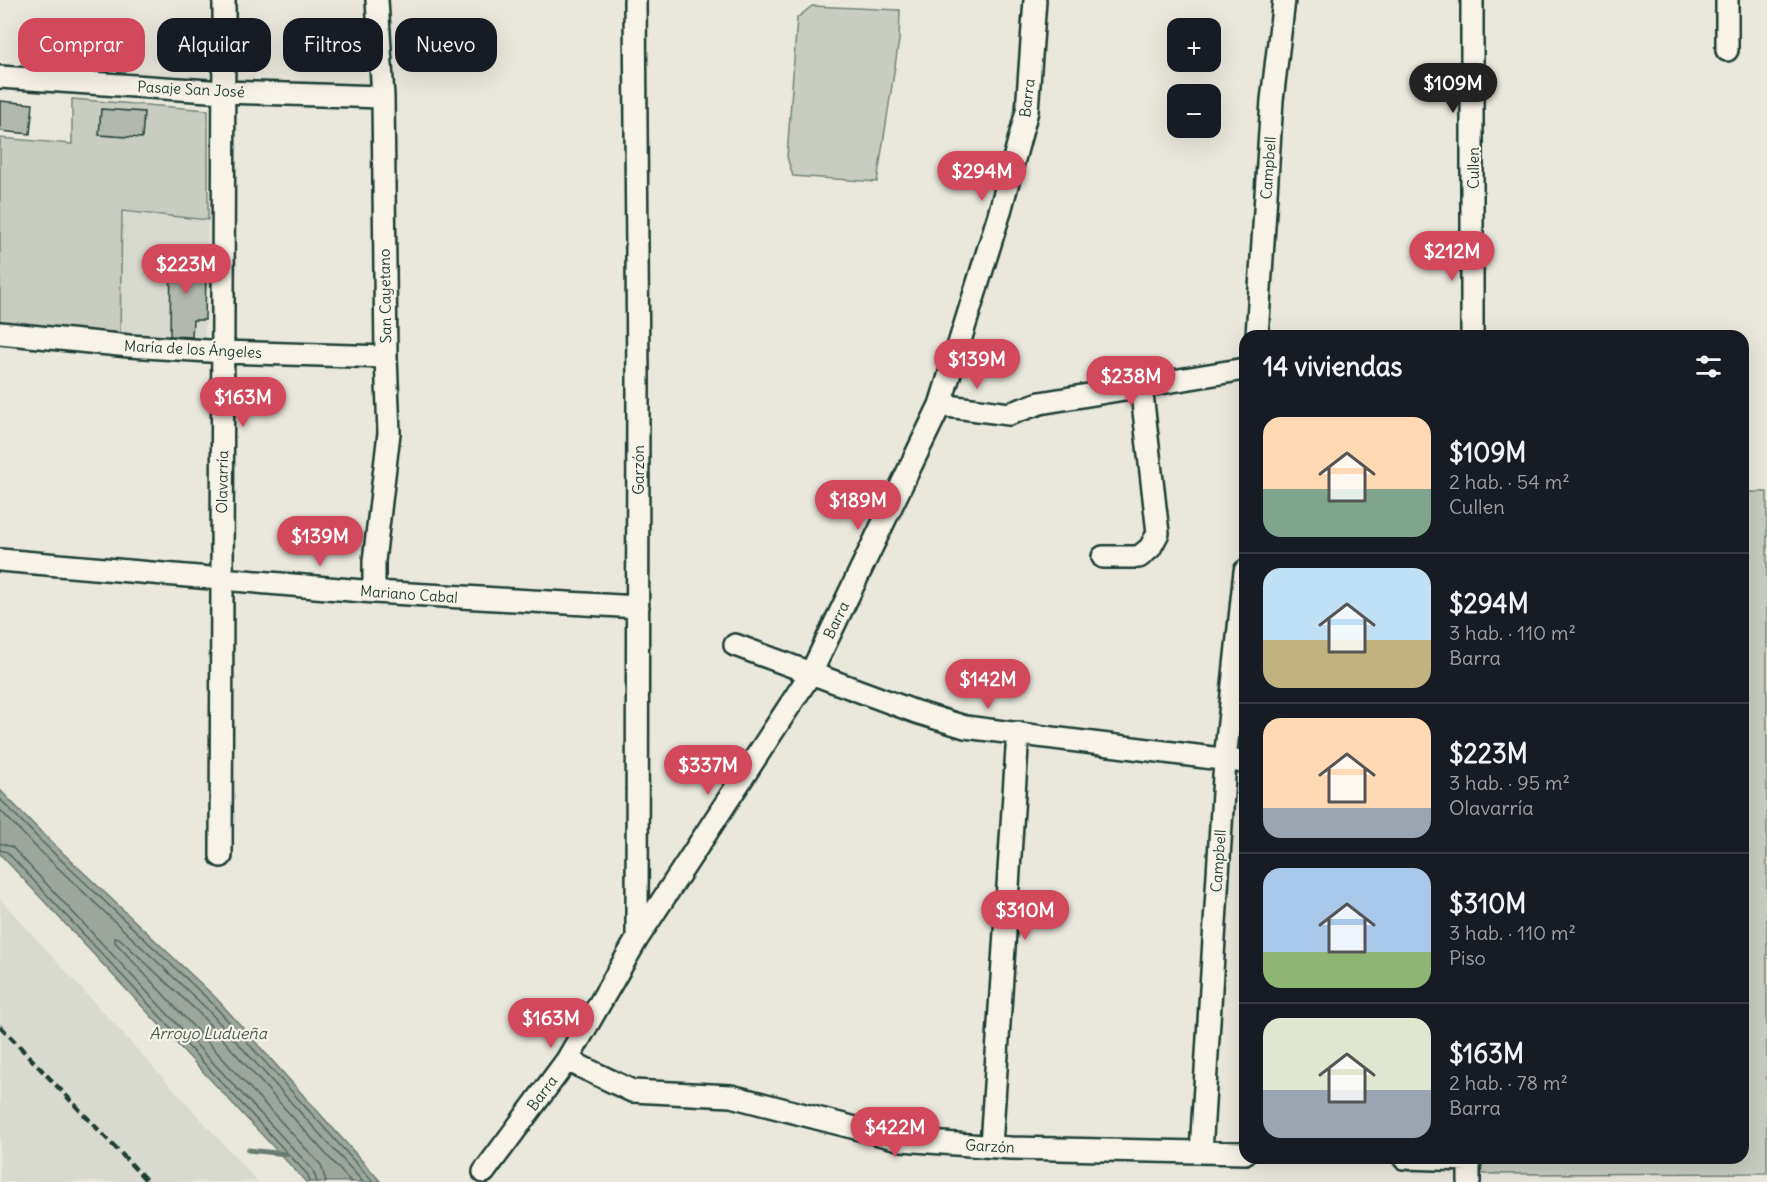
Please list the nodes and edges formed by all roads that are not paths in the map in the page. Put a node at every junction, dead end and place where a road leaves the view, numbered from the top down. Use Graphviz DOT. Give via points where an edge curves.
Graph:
graph roads {
  1 [pos="224,0"];
  2 [pos="377,0"];
  3 [pos="635,0"];
  4 [pos="1035,0"];
  5 [pos="1284,0"];
  6 [pos="1472,0"];
  7 [pos="1727,0"];
  8 [pos="1726,50"];
  9 [pos="0,76"];
  10 [pos="225,92"];
  11 [pos="383,97"];
  12 [pos="1257,330"];
  13 [pos="1472,330"];
  14 [pos="0,333"];
  15 [pos="225,352"];
  16 [pos="386,357"];
  17 [pos="1239,370"];
  18 [pos="1142,385"];
  19 [pos="939,405"];
  20 [pos="1103,557"];
  21 [pos="0,560"];
  22 [pos="220,578"];
  23 [pos="374,592"];
  24 [pos="638,607"];
  25 [pos="735,645"];
  26 [pos="811,673"];
  27 [pos="1239,685"];
  28 [pos="1018,733"];
  29 [pos="1235,761"];
  30 [pos="221,856"];
  31 [pos="637,939"];
  32 [pos="567,1060"];
  33 [pos="991,1146"];
  34 [pos="1201,1152"];
  35 [pos="1239,1153"];
  36 [pos="1469,1164"];
  37 [pos="484,1172"];
  38 [pos="1469,1182"];
  1 -- 10 [label="street, Olavarría"];
  2 -- 11 [label="street, San Cayetano"];
  3 -- 24 [label="street, Garzón"];
  4 -- 19 [label="street, Barra" via="1028,111"];
  5 -- 12 [label="street, Campbell" via="1273,90"];
  6 -- 13 [label="street, Cullen"];
  7 -- 8 [label="street"];
  9 -- 10 [label="street, Pasaje San José"];
  10 -- 11 [label="street, Pasaje San José"];
  10 -- 15 [label="street, Olavarría"];
  11 -- 16 [label="street, San Cayetano"];
  14 -- 15 [label="street, María de los Ángeles"];
  15 -- 16 [label="street, María de los Ángeles"];
  15 -- 22 [label="street, Olavarría"];
  16 -- 23 [label="street, San Cayetano" via="389,433"];
  17 -- 18 [label="street"];
  18 -- 19 [label="street" via="1040,403 1009,414"];
  18 -- 20 [label="street" via="1158,532 1150,548 1139,557"];
  19 -- 26 [label="street, Barra"];
  21 -- 22 [label="street, Mariano Cabal"];
  22 -- 23 [label="street, Mariano Cabal"];
  22 -- 30 [label="street, Olavarría"];
  23 -- 24 [label="street, Mariano Cabal"];
  24 -- 31 [label="street, Garzón"];
  25 -- 26 [label="street"];
  26 -- 28 [label="street" via="965,728"];
  26 -- 31 [label="street, Barra"];
  27 -- 29 [label="street, Campbell"];
  28 -- 29 [label="street"];
  28 -- 33 [label="street"];
  29 -- 34 [label="street, Campbell"];
  31 -- 32 [label="street, Barra"];
  32 -- 33 [label="street, Garzón" via="632,1091 731,1096 902,1140"];
  32 -- 37 [label="street, Barra"];
  33 -- 34 [label="street, Garzón"];
  34 -- 35 [label="street, Garzón"];
  36 -- 38 [label="street"];
}
